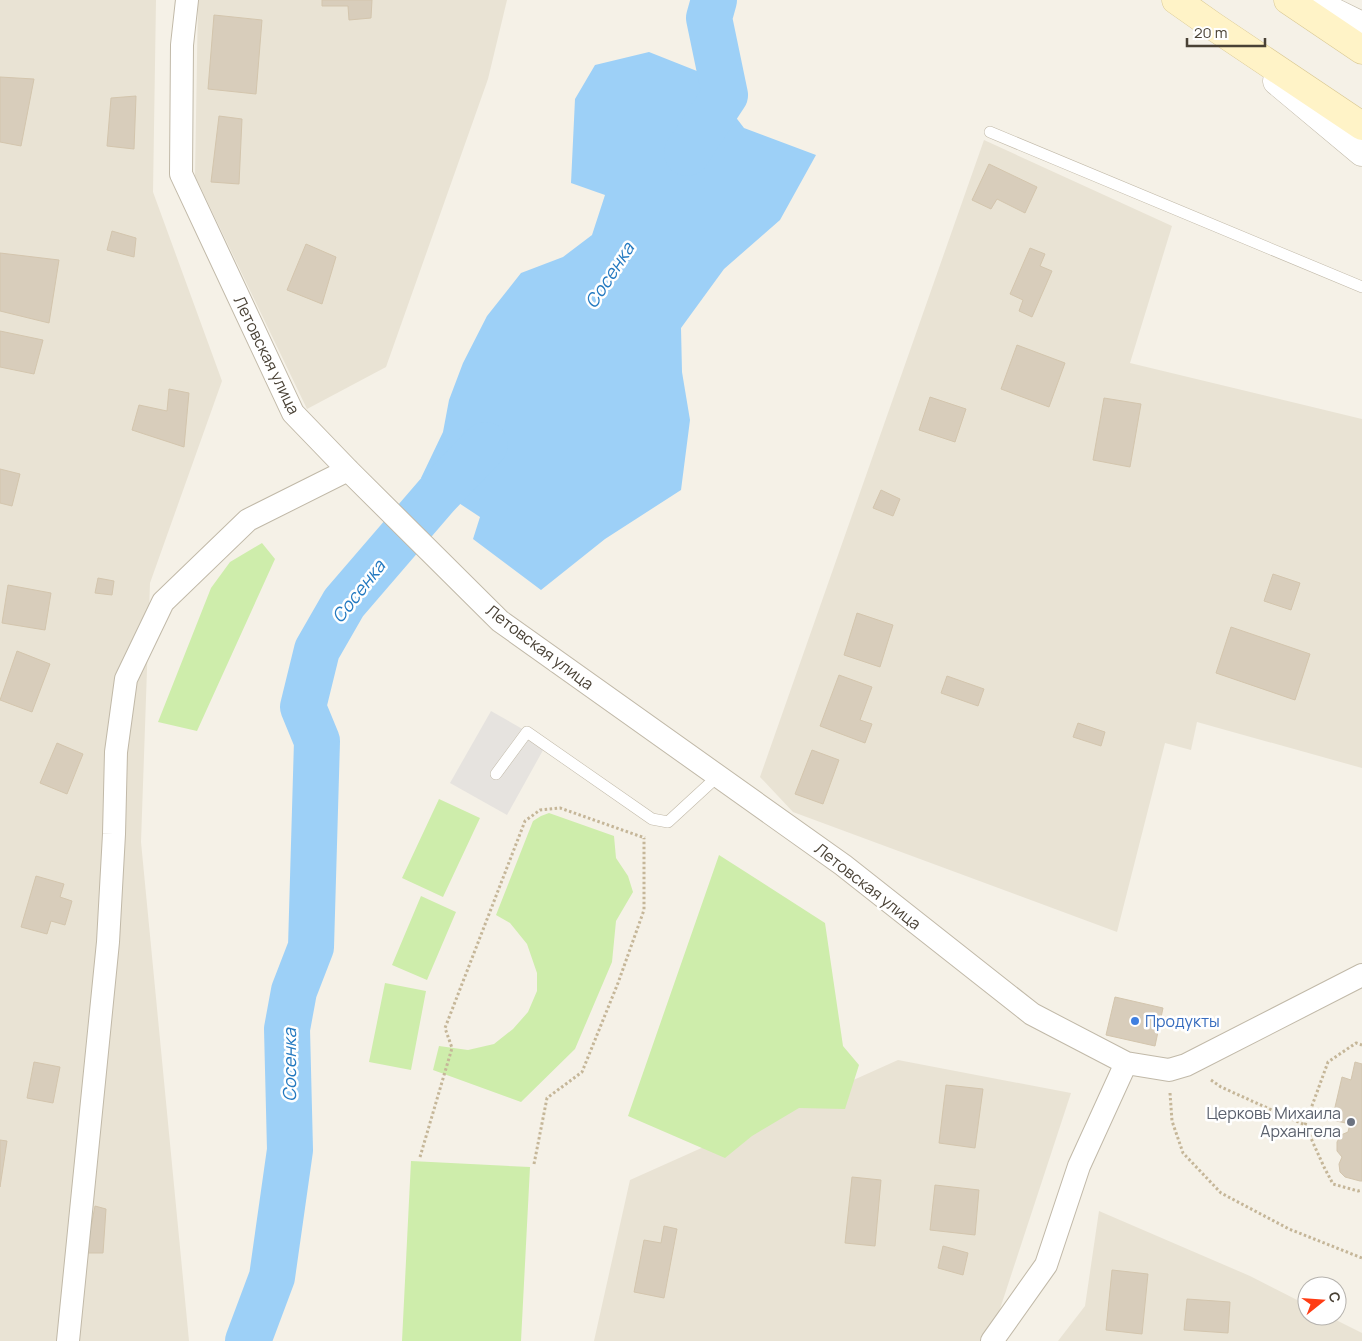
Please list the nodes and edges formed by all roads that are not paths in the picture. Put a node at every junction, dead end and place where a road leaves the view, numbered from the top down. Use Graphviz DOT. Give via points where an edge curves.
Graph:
graph roads {
  1 [pos="187,0"];
  2 [pos="1176,0"];
  3 [pos="1288,0"];
  4 [pos="1309,0"];
  5 [pos="1213,26"];
  6 [pos="1362,26"];
  7 [pos="1362,50"];
  8 [pos="1362,126"];
  9 [pos="990,132"];
  10 [pos="1362,152"];
  11 [pos="1362,288"];
  12 [pos="348,470"];
  13 [pos="496,774"];
  14 [pos="718,776"];
  15 [pos="1362,975"];
  16 [pos="1126,1063"];
  17 [pos="68,1341"];
  18 [pos="992,1341"];
  1 -- 12 [label="street, Летовская улица" via="182,45 181,174 293,413"];
  2 -- 5 [label="main road"];
  3 -- 7 [label="main road"];
  4 -- 6 [label="street"];
  5 -- 8 [label="main road"];
  5 -- 10 [label="street"];
  9 -- 11 [label="lane"];
  12 -- 14 [label="street, Летовская улица" via="500,621"];
  12 -- 17 [label="street" via="248,520 163,602 126,679 116,752 108,942"];
  13 -- 14 [label="lane" via="527,732 652,818 668,822"];
  14 -- 16 [label="street, Летовская улица" via="843,865 1032,1014"];
  15 -- 16 [label="street, Летовская улица" via="1178,1068"];
  16 -- 18 [label="street" via="1079,1166 1046,1265"];
}
